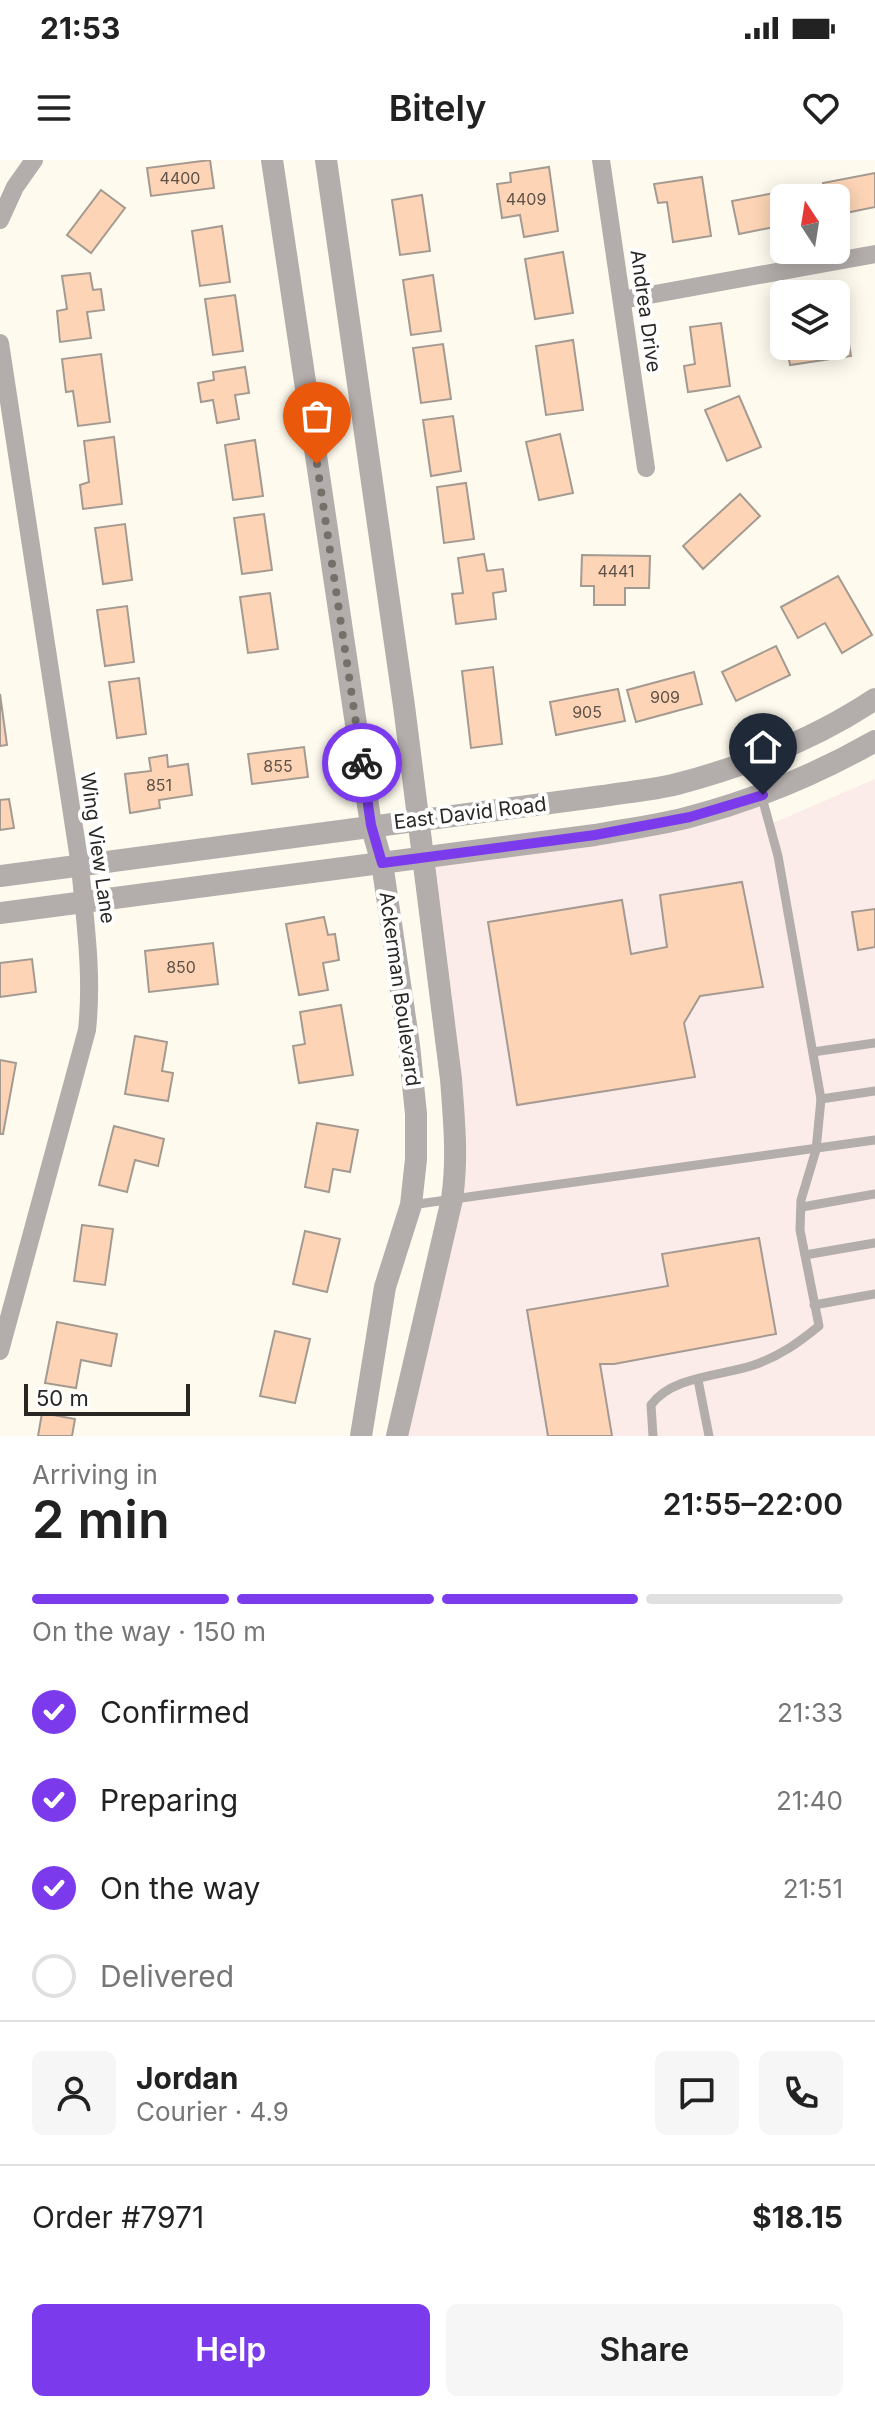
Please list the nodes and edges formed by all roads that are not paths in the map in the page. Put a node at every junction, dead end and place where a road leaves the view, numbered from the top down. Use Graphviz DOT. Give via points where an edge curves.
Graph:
graph roads {
  1 [pos="34,160"];
  2 [pos="272,160"];
  3 [pos="326,160"];
  4 [pos="601,160"];
  5 [pos="0,220"];
  6 [pos="875,254"];
  7 [pos="622,300"];
  8 [pos="0,343"];
  9 [pos="646,468"];
  10 [pos="875,699"];
  11 [pos="875,741"];
  12 [pos="752,761"];
  13 [pos="763,795"];
  14 [pos="417,820"];
  15 [pos="371,825"];
  16 [pos="421,857"];
  17 [pos="382,863"];
  18 [pos="80,866"];
  19 [pos="0,876"];
  20 [pos="83,903"];
  21 [pos="0,913"];
  22 [pos="875,1043"];
  23 [pos="813,1052"];
  24 [pos="875,1091"];
  25 [pos="821,1099"];
  26 [pos="875,1140"];
  27 [pos="816,1150"];
  28 [pos="875,1194"];
  29 [pos="452,1199"];
  30 [pos="411,1205"];
  31 [pos="802,1207"];
  32 [pos="875,1243"];
  33 [pos="805,1255"];
  34 [pos="875,1294"];
  35 [pos="814,1305"];
  36 [pos="4,1322"];
  37 [pos="0,1351"];
  38 [pos="698,1380"];
  39 [pos="361,1436"];
  40 [pos="397,1436"];
  41 [pos="653,1436"];
  42 [pos="709,1436"];
  1 -- 5 [label="street"];
  2 -- 15 [label="street, Ackerman Boulevard"];
  3 -- 14 [label="street, Ackerman Boulevard"];
  4 -- 7 [label="street, Andrea Drive"];
  6 -- 7 [label="street"];
  7 -- 9 [label="street, Andrea Drive"];
  8 -- 18 [label="street, Wing View Lane"];
  10 -- 12 [label="street, East David Road" via="826,729"];
  11 -- 13 [label="street, East David Road"];
  12 -- 13 [label="lane"];
  12 -- 14 [label="street, East David Road" via="675,785"];
  13 -- 16 [label="street, East David Road" via="690,817 595,835"];
  13 -- 23 [label="lane"];
  14 -- 15 [label="street, East David Road"];
  14 -- 16 [label="street, Ackerman Boulevard"];
  15 -- 17 [label="street, Ackerman Boulevard"];
  15 -- 18 [label="street, East David Road"];
  16 -- 17 [label="street, East David Road"];
  16 -- 29 [label="street, Ackerman Boulevard" via="451,1079 456,1139"];
  17 -- 20 [label="street, East David Road"];
  17 -- 30 [label="street, Ackerman Boulevard" via="416,1114"];
  18 -- 19 [label="street, East David Road"];
  18 -- 20 [label="street, Wing View Lane"];
  20 -- 21 [label="street, East David Road"];
  20 -- 36 [label="street, Wing View Lane" via="90,950 87,1030"];
  22 -- 23 [label="lane"];
  23 -- 25 [label="lane"];
  24 -- 25 [label="lane"];
  25 -- 27 [label="lane"];
  26 -- 27 [label="lane"];
  27 -- 29 [label="lane"];
  27 -- 31 [label="lane"];
  28 -- 31 [label="lane"];
  29 -- 30 [label="lane"];
  29 -- 40 [label="street, Ackerman Boulevard"];
  30 -- 39 [label="street, Ackerman Boulevard" via="385,1287"];
  31 -- 33 [label="lane"];
  32 -- 33 [label="lane"];
  33 -- 35 [label="lane"];
  34 -- 35 [label="lane"];
  35 -- 38 [label="lane" via="819,1326 791,1349"];
  36 -- 37 [label="street, Wing View Lane"];
  38 -- 41 [label="lane" via="659,1394 651,1405"];
  38 -- 42 [label="lane"];
}
